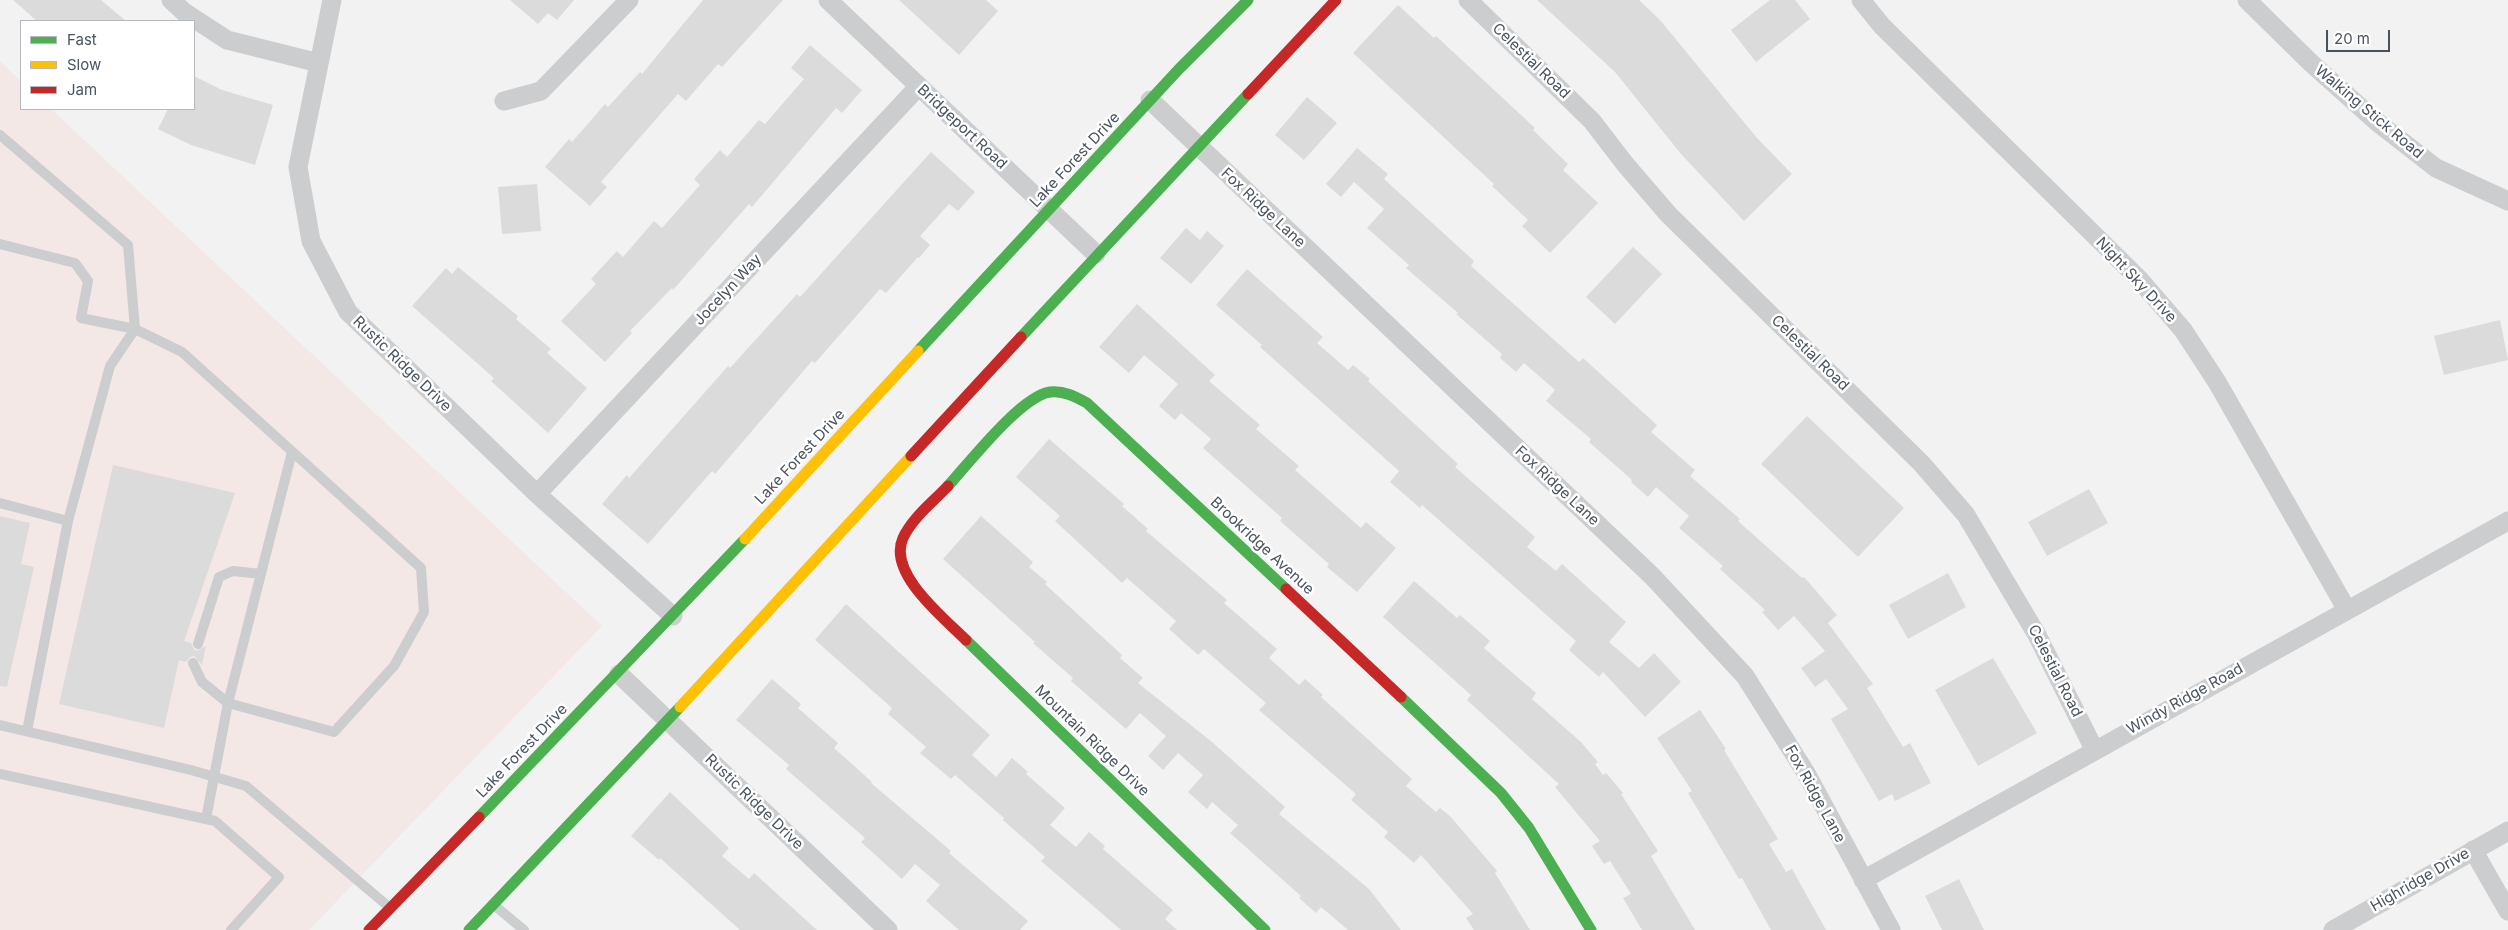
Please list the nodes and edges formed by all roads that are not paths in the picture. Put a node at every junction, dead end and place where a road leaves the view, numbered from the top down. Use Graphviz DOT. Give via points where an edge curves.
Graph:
graph roads {
  1 [pos="171,0"];
  2 [pos="332,0"];
  3 [pos="629,0"];
  4 [pos="828,0"];
  5 [pos="1248,0"];
  6 [pos="1336,0"];
  7 [pos="1468,0"];
  8 [pos="1861,0"];
  9 [pos="2247,0"];
  10 [pos="319,63"];
  11 [pos="919,86"];
  12 [pos="1150,100"];
  13 [pos="504,101"];
  14 [pos="0,135"];
  15 [pos="1198,146"];
  16 [pos="2508,201"];
  17 [pos="1049,209"];
  18 [pos="0,244"];
  19 [pos="1096,254"];
  20 [pos="134,329"];
  21 [pos="292,452"];
  22 [pos="537,494"];
  23 [pos="0,503"];
  24 [pos="68,521"];
  25 [pos="2508,521"];
  26 [pos="904,570"];
  27 [pos="261,574"];
  28 [pos="2347,610"];
  29 [pos="673,616"];
  30 [pos="198,644"];
  31 [pos="194,663"];
  32 [pos="619,674"];
  33 [pos="228,702"];
  34 [pos="668,720"];
  35 [pos="0,725"];
  36 [pos="27,731"];
  37 [pos="2094,749"];
  38 [pos="0,774"];
  39 [pos="215,777"];
  40 [pos="206,819"];
  41 [pos="2508,831"];
  42 [pos="2473,850"];
  43 [pos="1862,880"];
  44 [pos="493,904"];
  45 [pos="390,908"];
  46 [pos="2508,911"];
  47 [pos="231,930"];
  48 [pos="369,930"];
  49 [pos="469,930"];
  50 [pos="524,930"];
  51 [pos="888,930"];
  52 [pos="1265,930"];
  53 [pos="1591,930"];
  54 [pos="1891,930"];
  55 [pos="2333,930"];
  1 -- 10 [label="street" via="227,40"];
  2 -- 10 [label="street, Rustic Ridge Drive"];
  3 -- 13 [label="street" via="541,90"];
  4 -- 11 [label="street, Bridgeport Road"];
  5 -- 12 [label="main road, Lake Forest Drive"];
  6 -- 15 [label="main road"];
  7 -- 37 [label="street, Celestial Road" via="1592,121 1668,214 1922,464 1966,515 2037,635"];
  8 -- 28 [label="street, Night Sky Drive" via="1882,26 2139,278 2183,330 2217,382"];
  9 -- 16 [label="street, Walking Stick Road" via="2363,109 2436,168"];
  10 -- 22 [label="street, Rustic Ridge Drive" via="298,167 311,241 348,312"];
  11 -- 17 [label="street, Bridgeport Road"];
  11 -- 22 [label="street, Jocelyn Way"];
  12 -- 15 [label="street, Fox Ridge Lane"];
  12 -- 17 [label="main road, Lake Forest Drive"];
  14 -- 20 [label="lane" via="128,245"];
  15 -- 19 [label="main road"];
  15 -- 43 [label="street, Fox Ridge Lane" via="1652,576 1745,676 1806,774"];
  17 -- 19 [label="street, Bridgeport Road"];
  17 -- 29 [label="main road, Lake Forest Drive"];
  18 -- 20 [label="lane" via="75,263 88,280 81,318"];
  19 -- 34 [label="main road"];
  20 -- 21 [label="lane" via="182,352"];
  20 -- 24 [label="lane" via="110,366"];
  21 -- 27 [label="lane"];
  21 -- 33 [label="lane" via="421,568 424,612 394,666 334,732"];
  22 -- 29 [label="street, Rustic Ridge Drive"];
  23 -- 24 [label="lane"];
  24 -- 36 [label="lane"];
  25 -- 28 [label="street, Windy Ridge Road"];
  26 -- 52 [label="main road, Mountain Ridge Drive" via="931,606"];
  26 -- 53 [label="main road, Brookridge Avenue" via="901,542 926,508 1034,397 1046,392 1069,393 1086,403 1501,793 1529,828"];
  27 -- 30 [label="lane" via="233,571 219,577"];
  27 -- 33 [label="lane"];
  28 -- 37 [label="street, Windy Ridge Road"];
  29 -- 32 [label="main road, Lake Forest Drive"];
  31 -- 33 [label="lane" via="202,682"];
  32 -- 34 [label="street, Rustic Ridge Drive"];
  32 -- 45 [label="main road, Lake Forest Drive"];
  33 -- 39 [label="lane"];
  34 -- 44 [label="main road"];
  34 -- 51 [label="street, Rustic Ridge Drive"];
  35 -- 36 [label="lane"];
  36 -- 39 [label="lane"];
  37 -- 43 [label="street, Windy Ridge Road"];
  38 -- 40 [label="lane"];
  39 -- 40 [label="lane"];
  39 -- 45 [label="lane" via="246,786"];
  40 -- 47 [label="lane" via="215,821 278,877"];
  41 -- 42 [label="street, Highridge Drive"];
  42 -- 46 [label="street"];
  42 -- 55 [label="street, Highridge Drive"];
  43 -- 54 [label="street, Fox Ridge Lane"];
  44 -- 49 [label="main road"];
  44 -- 50 [label="lane"];
  45 -- 48 [label="main road, Lake Forest Drive"];
}
